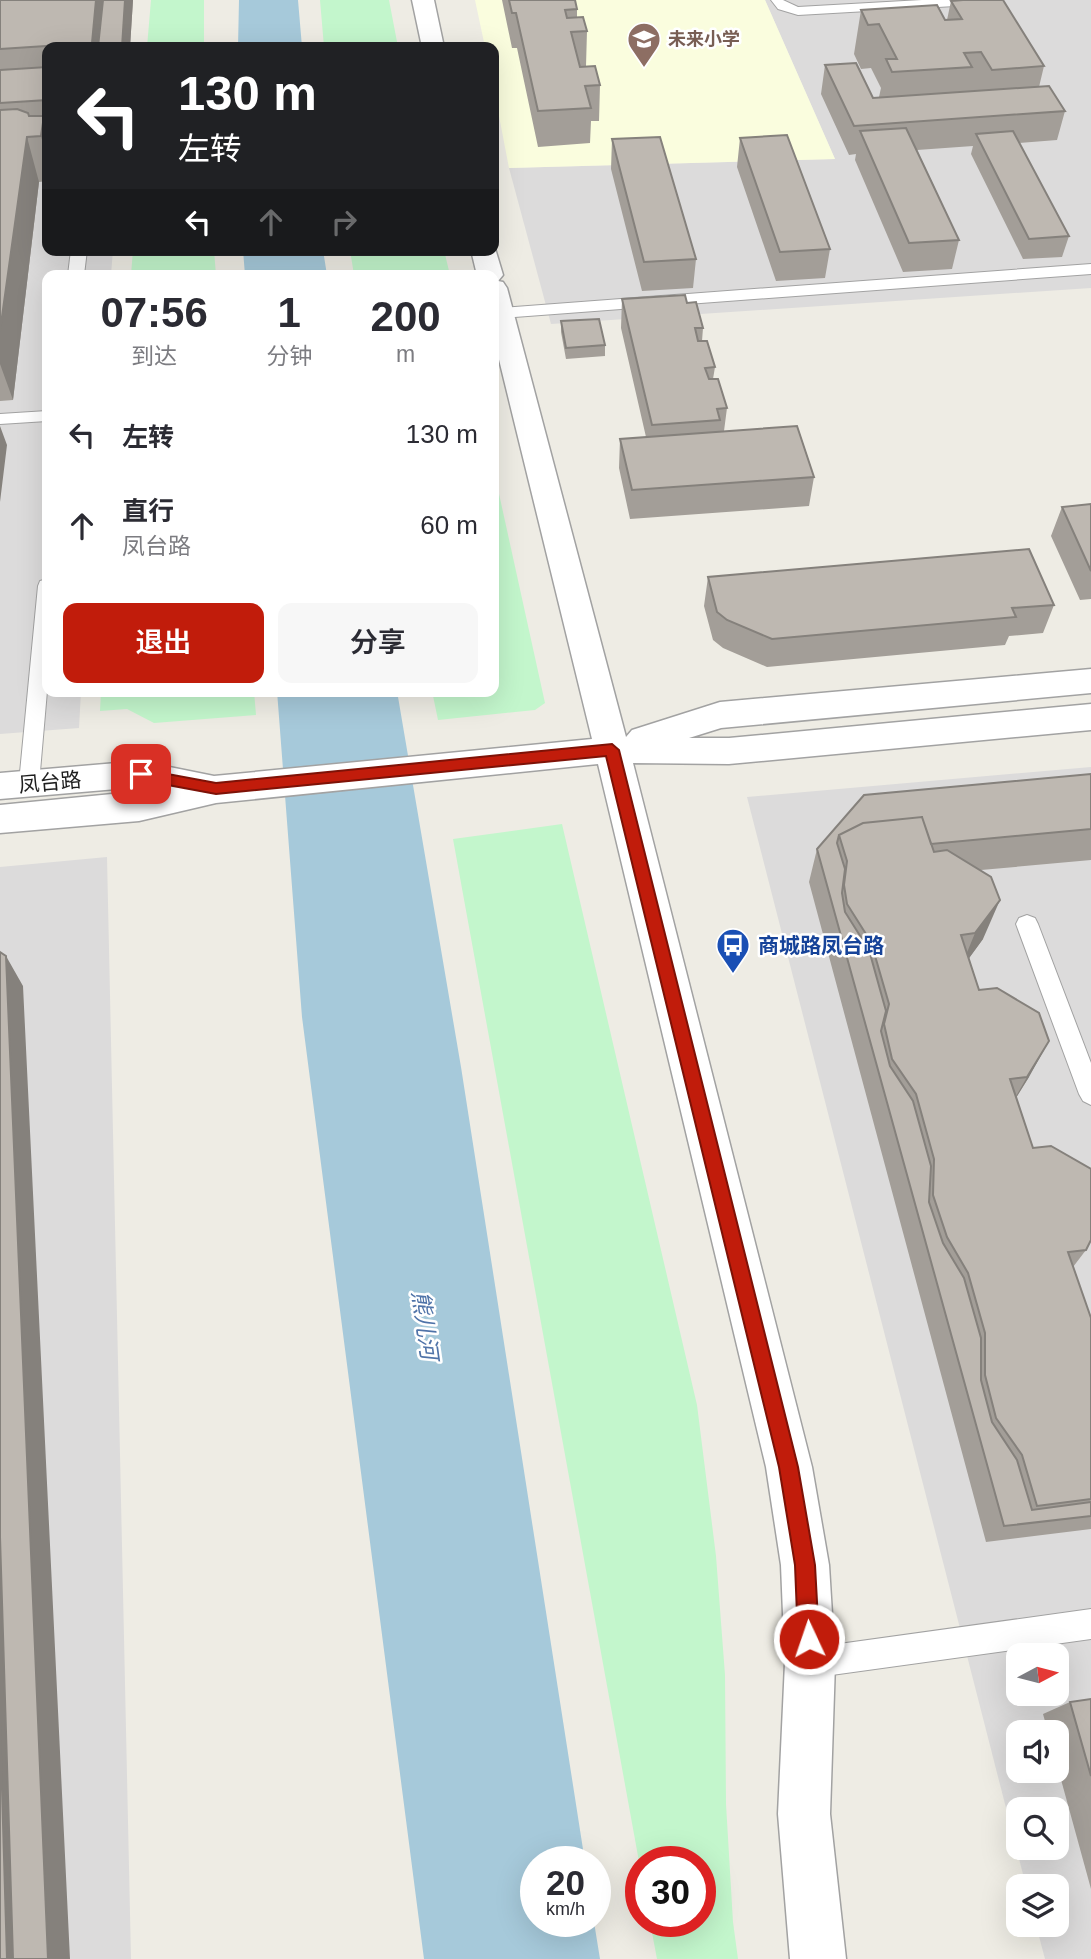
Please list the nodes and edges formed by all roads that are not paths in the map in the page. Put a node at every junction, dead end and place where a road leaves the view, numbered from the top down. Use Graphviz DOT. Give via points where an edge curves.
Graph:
graph roads {
  1 [pos="423,0"];
  2 [pos="777,0"];
  3 [pos="990,0"];
  4 [pos="432,42"];
  5 [pos="1091,269"];
  6 [pos="499,292"];
  7 [pos="499,308"];
  8 [pos="42,416"];
  9 [pos="0,419"];
  10 [pos="42,617"];
  11 [pos="1091,681"];
  12 [pos="1091,717"];
  13 [pos="612,750"];
  14 [pos="15,785"];
  15 [pos="216,789"];
  16 [pos="0,819"];
  17 [pos="1027,924"];
  18 [pos="1091,1094"];
  19 [pos="1091,1624"];
  20 [pos="810,1663"];
  21 [pos="818,1959"];
  1 -- 4 [label="street"];
  2 -- 3 [label="lane" via="798,11"];
  5 -- 6 [label="lane"];
  7 -- 13 [label="street"];
  8 -- 9 [label="lane"];
  10 -- 14 [label="lane"];
  11 -- 13 [label="street" via="720,715"];
  12 -- 13 [label="street" via="729,751"];
  13 -- 15 [label="street"];
  13 -- 20 [label="street" via="789,1467 805,1565"];
  14 -- 15 [label="street, 凤台路" via="141,774"];
  15 -- 16 [label="street, 凤台路" via="138,807"];
  17 -- 18 [label="lane"];
  19 -- 20 [label="lane"];
  20 -- 21 [label="street" via="804,1814"];
}
